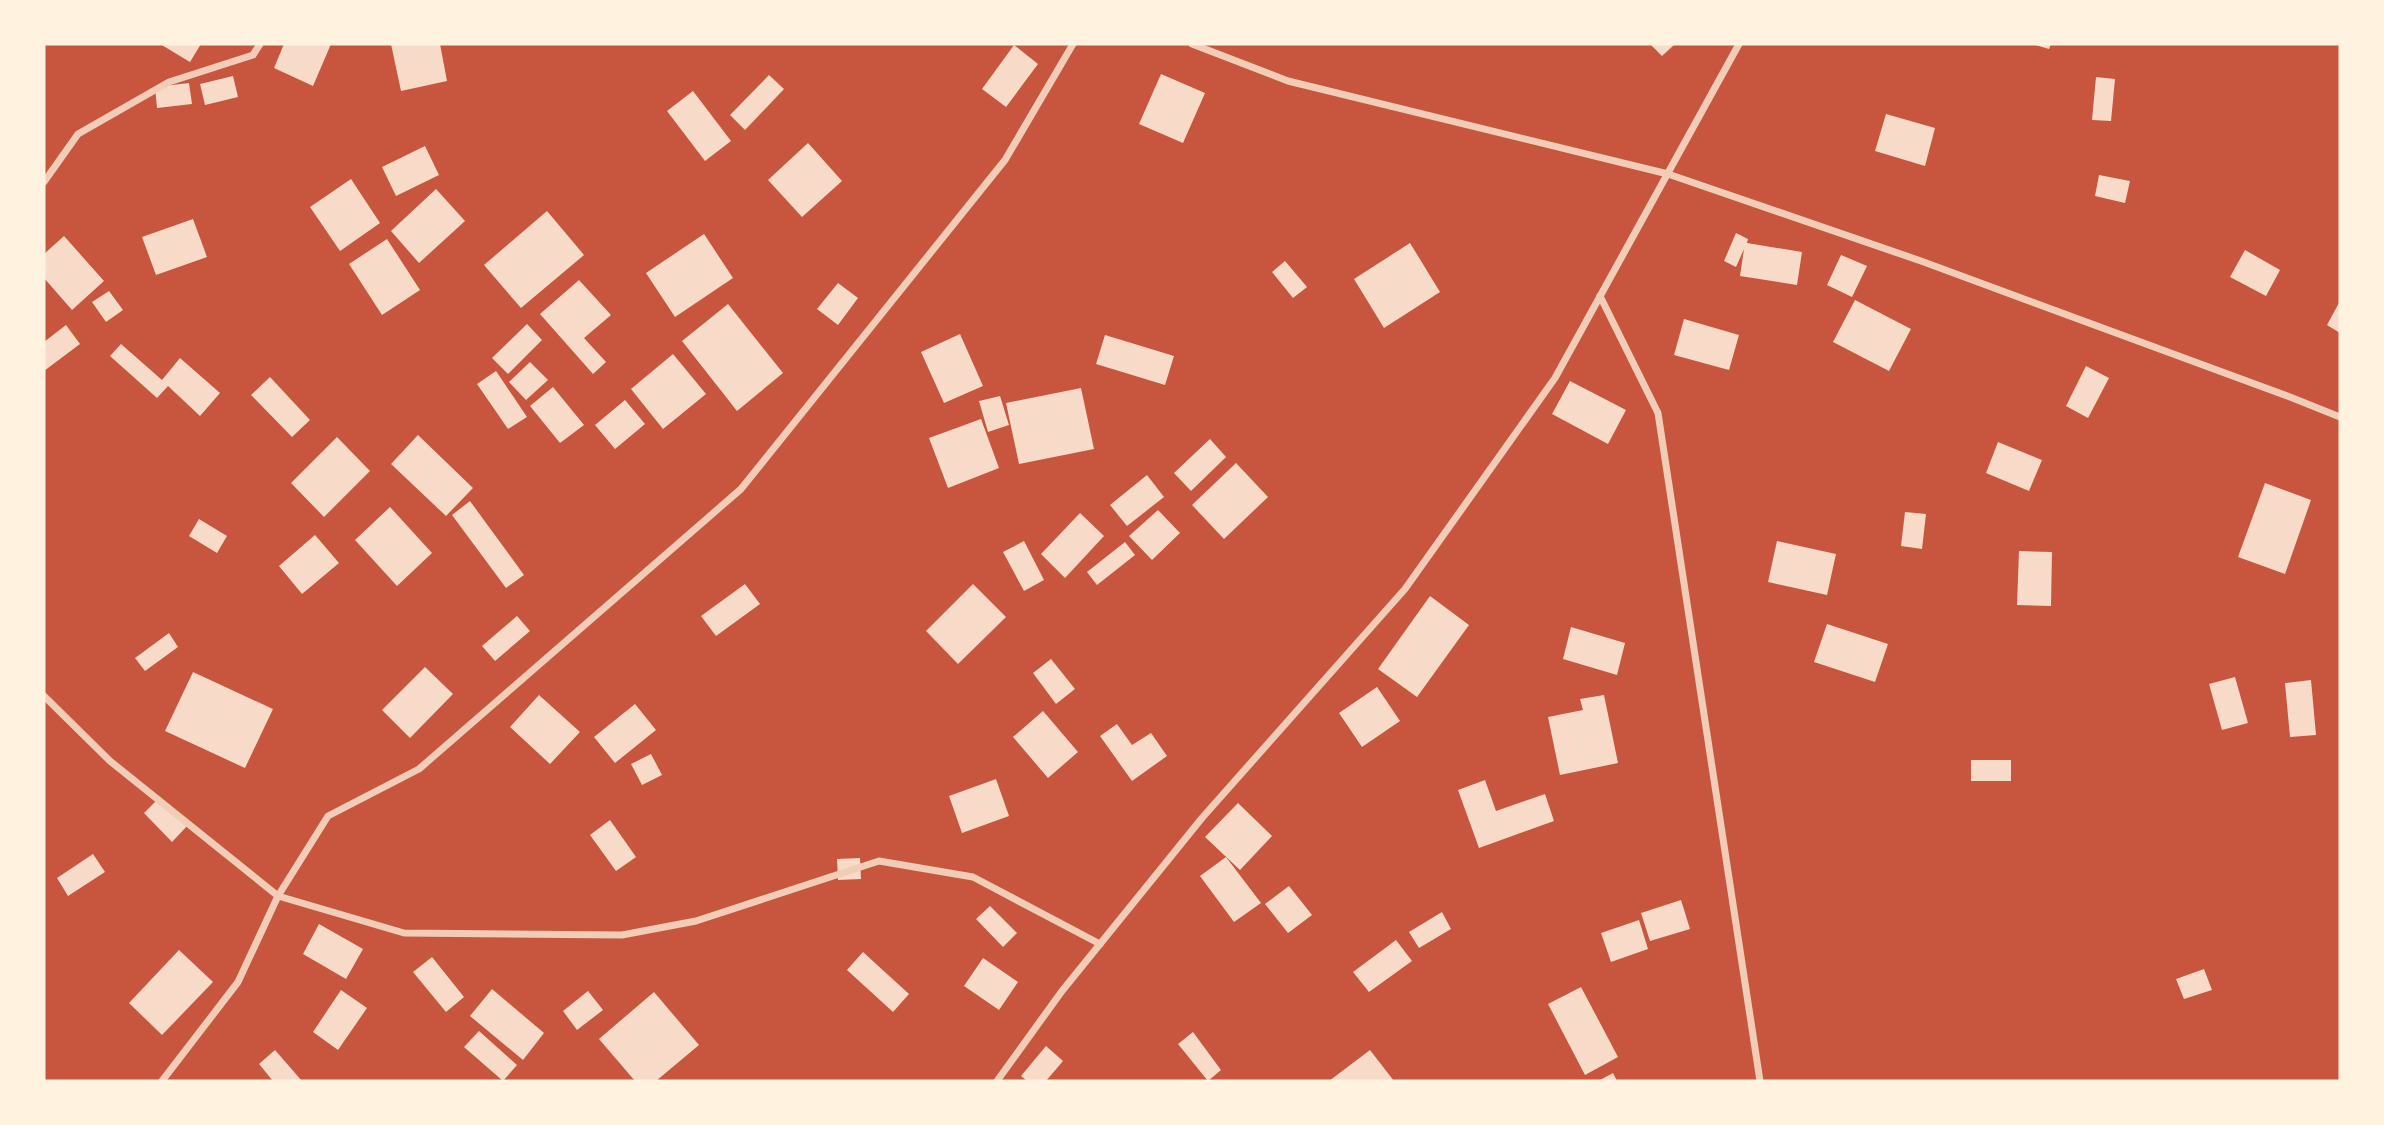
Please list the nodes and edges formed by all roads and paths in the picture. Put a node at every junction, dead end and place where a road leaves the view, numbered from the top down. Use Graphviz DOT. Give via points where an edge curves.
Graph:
graph roads {
  1 [pos="260,44"];
  2 [pos="1073,44"];
  3 [pos="1192,44"];
  4 [pos="1739,44"];
  5 [pos="1668,174"];
  6 [pos="44,182"];
  7 [pos="1600,296"];
  8 [pos="2340,417"];
  9 [pos="44,696"];
  10 [pos="278,896"];
  11 [pos="1100,944"];
  12 [pos="162,1081"];
  13 [pos="997,1081"];
  14 [pos="1760,1081"];
  1 -- 6 [label="street" via="253,55 169,82 78,134"];
  2 -- 10 [label="street" via="1005,160 741,489 419,769 328,816"];
  3 -- 5 [label="street" via="1289,81"];
  4 -- 5 [label="street"];
  5 -- 7 [label="street"];
  5 -- 8 [label="street" via="1921,261"];
  7 -- 11 [label="street" via="1555,378 1405,590 1202,818"];
  7 -- 14 [label="street" via="1658,413"];
  9 -- 10 [label="street" via="110,761"];
  10 -- 11 [label="street" via="404,933 622,935 696,921 879,861 973,877"];
  10 -- 12 [label="street" via="238,982"];
  11 -- 13 [label="street"];
}
